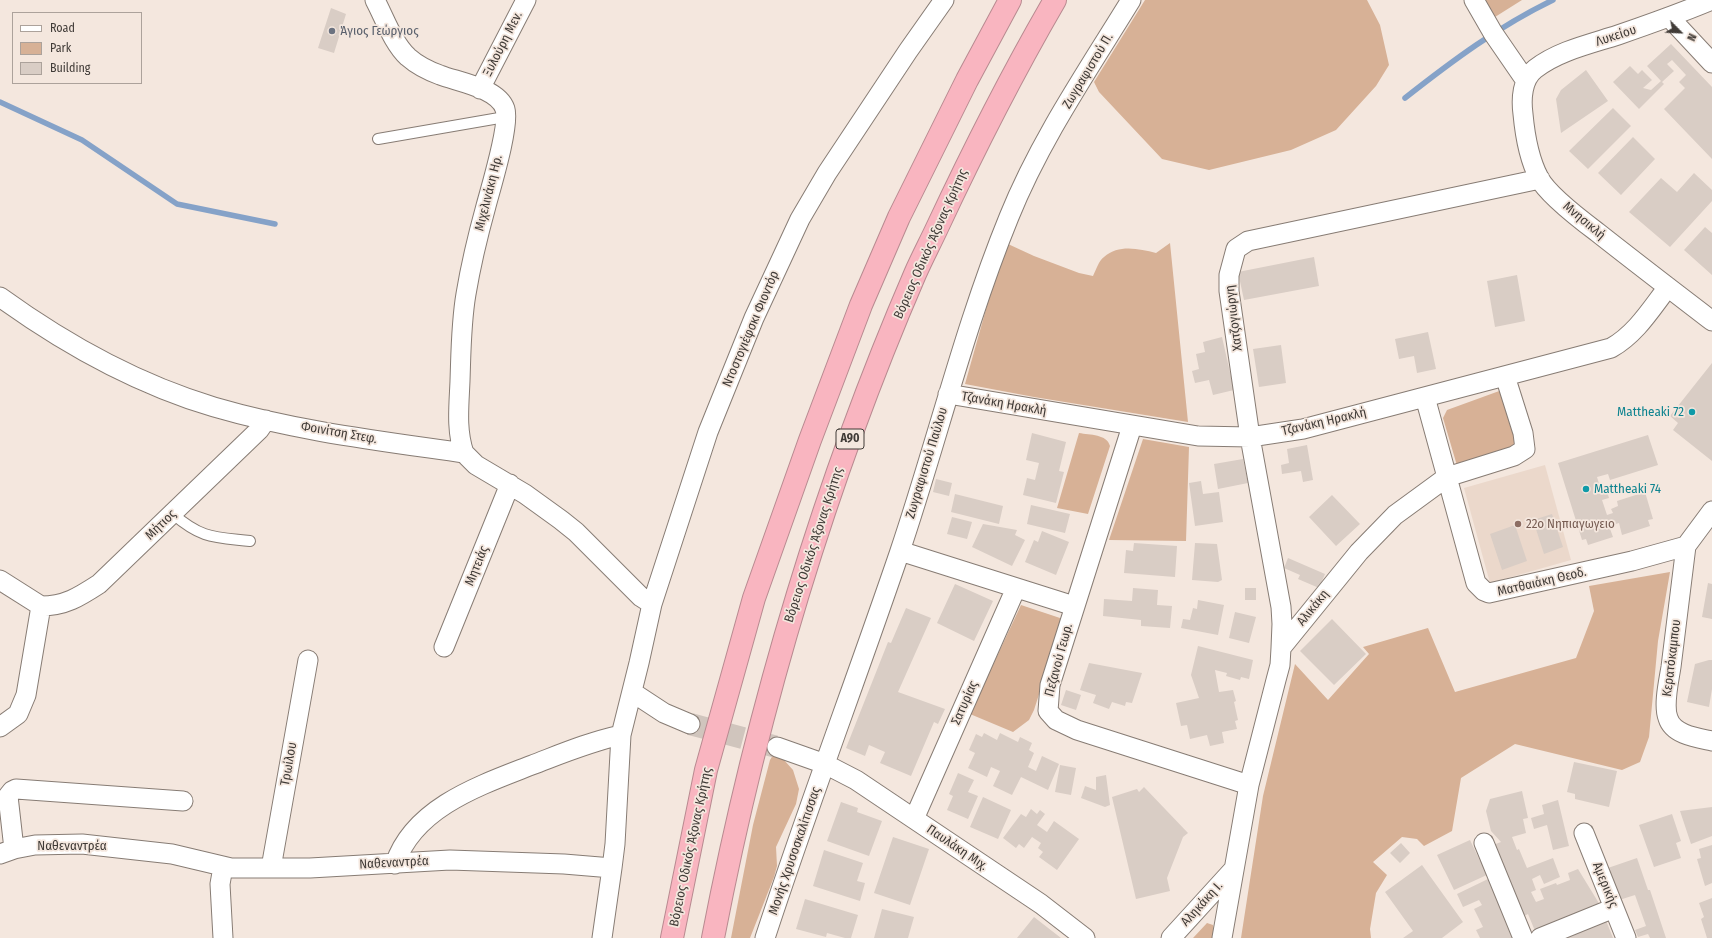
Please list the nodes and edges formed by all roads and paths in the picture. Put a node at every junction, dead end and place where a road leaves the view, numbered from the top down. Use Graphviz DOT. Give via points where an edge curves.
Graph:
graph roads {
  1 [pos="375,0"];
  2 [pos="526,0"];
  3 [pos="944,0"];
  4 [pos="1010,0"];
  5 [pos="1055,0"];
  6 [pos="1131,0"];
  7 [pos="1474,0"];
  8 [pos="1712,0"];
  9 [pos="1670,18"];
  10 [pos="1712,63"];
  11 [pos="1526,81"];
  12 [pos="480,88"];
  13 [pos="505,116"];
  14 [pos="378,139"];
  15 [pos="1045,142"];
  16 [pos="1540,179"];
  17 [pos="1668,287"];
  18 [pos="0,297"];
  19 [pos="1712,321"];
  20 [pos="1505,376"];
  21 [pos="948,394"];
  22 [pos="1425,397"];
  23 [pos="266,420"];
  24 [pos="1132,426"];
  25 [pos="1250,437"];
  26 [pos="464,453"];
  27 [pos="1447,477"];
  28 [pos="510,484"];
  29 [pos="1712,511"];
  30 [pos="173,514"];
  31 [pos="250,541"];
  32 [pos="1686,546"];
  33 [pos="900,551"];
  34 [pos="0,580"];
  35 [pos="1016,588"];
  36 [pos="652,604"];
  37 [pos="41,606"];
  38 [pos="1074,606"];
  39 [pos="444,647"];
  40 [pos="1281,648"];
  41 [pos="308,660"];
  42 [pos="632,692"];
  43 [pos="690,724"];
  44 [pos="0,727"];
  45 [pos="621,735"];
  46 [pos="1712,741"];
  47 [pos="777,747"];
  48 [pos="825,764"];
  49 [pos="1249,785"];
  50 [pos="183,801"];
  51 [pos="914,819"];
  52 [pos="1584,833"];
  53 [pos="1484,843"];
  54 [pos="7,852"];
  55 [pos="395,864"];
  56 [pos="223,867"];
  57 [pos="271,868"];
  58 [pos="612,868"];
  59 [pos="1233,870"];
  60 [pos="1614,908"];
  61 [pos="222,938"];
  62 [pos="602,938"];
  63 [pos="672,938"];
  64 [pos="713,938"];
  65 [pos="765,938"];
  66 [pos="1085,938"];
  67 [pos="1171,938"];
  68 [pos="1222,938"];
  69 [pos="1523,938"];
  70 [pos="1540,938"];
  71 [pos="1626,938"];
  1 -- 12 [label="street" via="395,40 409,58 438,75"];
  2 -- 12 [label="street, Ξυλούρη Μεν."];
  3 -- 36 [label="street, Ντοστογιέφσκι Φιοντόρ" via="832,166 800,219 754,318 708,432"];
  4 -- 63 [label="highway, Βόρειος Οδικός Άξονας Κρήτης" via="899,217 856,319 810,440 754,598 706,770"];
  5 -- 64 [label="highway, Βόρειος Οδικός Άξονας Κρήτης / Α90" via="966,166 916,270 845,453 792,609 769,692"];
  6 -- 15 [label="street, Ζωγραφιστού Π."];
  7 -- 11 [label="street" via="1492,33"];
  8 -- 9 [label="street, Λυκείου"];
  9 -- 10 [label="street"];
  9 -- 11 [label="street, Λυκείου" via="1546,61 1533,70"];
  11 -- 16 [label="street, Μνησικλή" via="1522,94 1525,132"];
  12 -- 13 [label="street" via="501,102"];
  13 -- 14 [label="lane"];
  13 -- 26 [label="street, Μιχελινάκη Ηρ." via="494,174 477,240 462,325 459,419 460,440"];
  15 -- 21 [label="street, Ζωγραφιστού Παύλου" via="1010,214 996,250"];
  16 -- 17 [label="street, Μνησικλή" via="1577,217"];
  16 -- 25 [label="street, Χατζογιώργη" via="1248,241 1236,249 1229,274 1229,291"];
  17 -- 19 [label="street, Μνησικλή"];
  17 -- 20 [label="street, Τζανάκη Ηρακλή" via="1638,326 1611,348"];
  18 -- 23 [label="street, Φοινίτση Στεφ." via="60,338 153,385 209,406"];
  20 -- 22 [label="street, Τζανάκη Ηρακλή"];
  20 -- 27 [label="street, Αλικάκη" via="1525,448 1514,456"];
  21 -- 24 [label="street, Τζανάκη Ηρακλή"];
  21 -- 33 [label="street, Ζωγραφιστού Παύλου"];
  22 -- 25 [label="street, Τζανάκη Ηρακλή" via="1303,429"];
  22 -- 27 [label="street, Ματθαιάκη Θεοδ."];
  23 -- 26 [label="street, Φοινίτση Στεφ."];
  23 -- 30 [label="street, Μήτιος" via="259,430"];
  24 -- 25 [label="street, Τζανάκη Ηρακλή" via="1198,436"];
  24 -- 38 [label="street, Πεζανού Γεωρ."];
  25 -- 40 [label="street, Χατζογιώργη" via="1280,607"];
  26 -- 28 [label="street" via="476,465"];
  27 -- 32 [label="street, Ματθαιάκη Θεοδ." via="1476,582 1484,592 1489,593 1632,561"];
  27 -- 40 [label="street, Αλικάκη" via="1395,515 1378,531"];
  28 -- 36 [label="street" via="547,508 571,528 637,594"];
  28 -- 39 [label="street, Μητειάς"];
  29 -- 32 [label="street"];
  30 -- 31 [label="lane" via="188,527 208,536"];
  30 -- 37 [label="street, Μήτιος" via="99,584 68,602 55,606"];
  32 -- 46 [label="street, Κερατόκαμπου" via="1666,709 1668,718 1682,733"];
  33 -- 35 [label="street"];
  33 -- 48 [label="street, Ζωγραφιστού Παύλου"];
  34 -- 37 [label="street"];
  35 -- 38 [label="street"];
  35 -- 51 [label="street, Σατυρίας"];
  36 -- 42 [label="street, Ντοστογιέφσκι Φιοντόρ"];
  37 -- 44 [label="street" via="26,695 18,714"];
  38 -- 49 [label="street, Πεζανού Γεωρ." via="1050,685 1048,711 1051,715 1076,730"];
  40 -- 49 [label="street" via="1276,680"];
  41 -- 57 [label="street, Τρωίλου"];
  42 -- 43 [label="street" via="664,713"];
  42 -- 45 [label="street"];
  45 -- 55 [label="street" via="570,750 476,787 455,798 430,817 407,840"];
  45 -- 58 [label="street"];
  47 -- 48 [label="street, Παυλάκη Μιχ."];
  48 -- 51 [label="street, Παυλάκη Μιχ." via="856,780"];
  48 -- 65 [label="street, Μονής Χρυσοσκαλίτισσας"];
  49 -- 59 [label="street"];
  50 -- 54 [label="street" via="16,789 8,796"];
  51 -- 66 [label="street, Παυλάκη Μιχ." via="1041,904"];
  52 -- 60 [label="street, Αμερικής"];
  53 -- 69 [label="street"];
  54 -- 56 [label="street, Ναθεναντρέα" via="35,845 105,846 172,854"];
  55 -- 57 [label="street, Ναθεναντρέα"];
  55 -- 58 [label="street, Ναθεναντρέα" via="450,860"];
  56 -- 57 [label="street, Ναθεναντρέα"];
  56 -- 61 [label="street" via="220,884"];
  58 -- 62 [label="street"];
  59 -- 67 [label="street, Αληκάκη Ι."];
  59 -- 68 [label="street"];
  60 -- 70 [label="street"];
  60 -- 71 [label="street, Αμερικής"];
}
